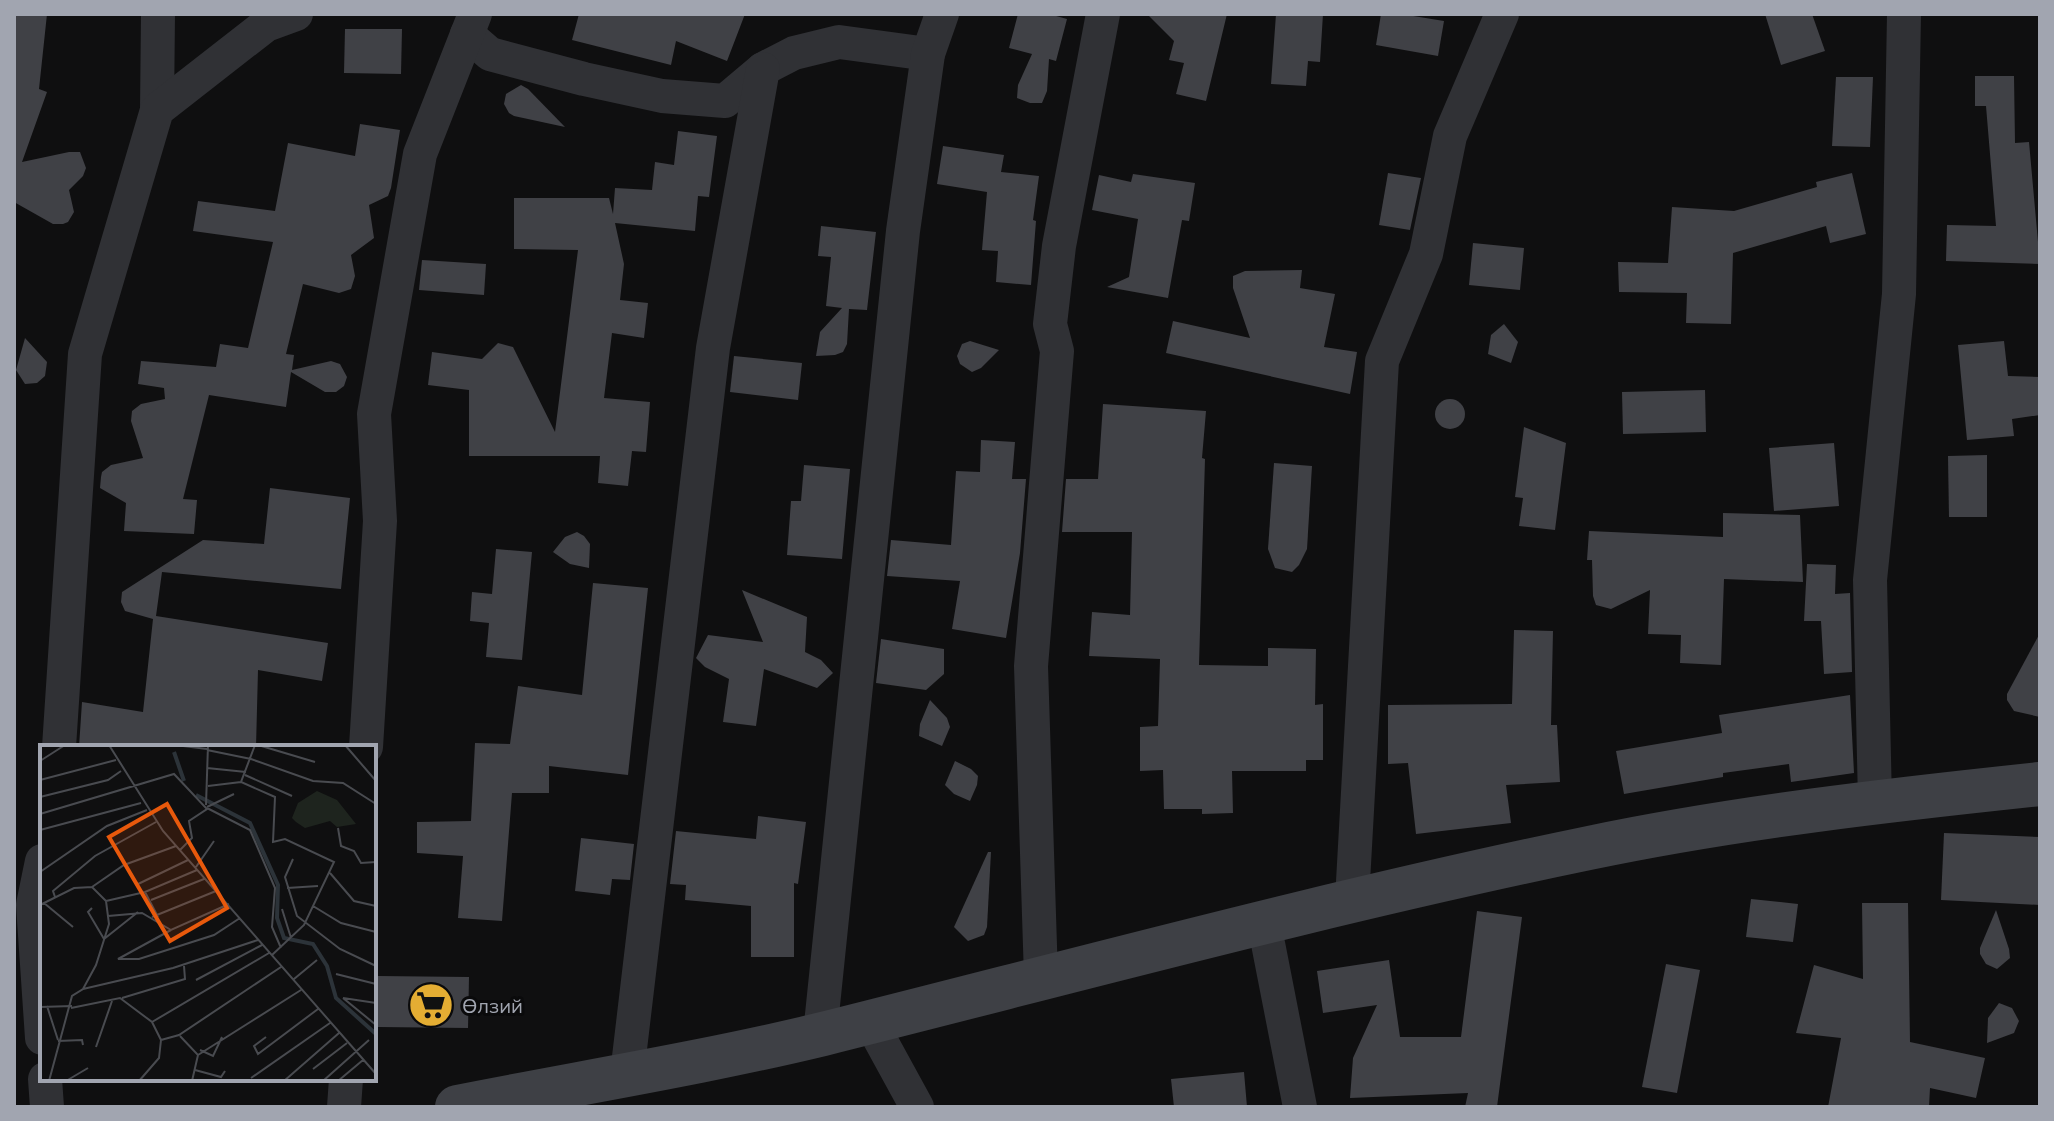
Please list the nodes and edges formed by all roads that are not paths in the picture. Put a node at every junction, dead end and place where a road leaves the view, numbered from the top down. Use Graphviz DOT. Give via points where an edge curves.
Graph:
graph roads {
  1 [pos="158,14"];
  2 [pos="296,14"];
  3 [pos="942,14"];
  4 [pos="1103,14"];
  5 [pos="1502,14"];
  6 [pos="1904,14"];
  7 [pos="471,24"];
  8 [pos="928,54"];
  9 [pos="763,69"];
  10 [pos="157,110"];
  11 [pos="59,745"];
  12 [pos="366,745"];
  13 [pos="2040,784"];
  14 [pos="1875,802"];
  15 [pos="40,871"];
  16 [pos="1352,900"];
  17 [pos="1264,923"];
  18 [pos="1041,977"];
  19 [pos="40,1008"];
  20 [pos="870,1021"];
  21 [pos="820,1034"];
  22 [pos="627,1074"];
  23 [pos="45,1081"];
  24 [pos="346,1081"];
  25 [pos="47,1107"];
  26 [pos="344,1107"];
  27 [pos="457,1107"];
  28 [pos="917,1107"];
  29 [pos="1300,1107"];
  1 -- 10 [label="street"];
  2 -- 10 [label="street" via="266,25"];
  3 -- 8 [label="street"];
  4 -- 18 [label="street" via="1059,246 1050,324 1057,351 1031,666"];
  5 -- 16 [label="street" via="1450,136 1426,254 1382,361"];
  6 -- 14 [label="street" via="1899,294 1870,580"];
  7 -- 9 [label="street" via="490,54 662,96 725,101"];
  7 -- 12 [label="street" via="420,154 374,414 380,521"];
  8 -- 9 [label="street" via="839,42 794,53"];
  8 -- 21 [label="street" via="901,247"];
  9 -- 22 [label="street" via="713,348"];
  10 -- 11 [label="street" via="85,354"];
  13 -- 14 [label="main road"];
  14 -- 16 [label="main road" via="1592,847"];
  15 -- 19 [label="street" via="33,905"];
  16 -- 17 [label="main road"];
  17 -- 18 [label="main road"];
  17 -- 29 [label="street"];
  18 -- 20 [label="main road"];
  20 -- 21 [label="main road"];
  20 -- 28 [label="street"];
  21 -- 22 [label="main road"];
  22 -- 27 [label="main road"];
  23 -- 25 [label="street"];
  24 -- 26 [label="street"];
}
